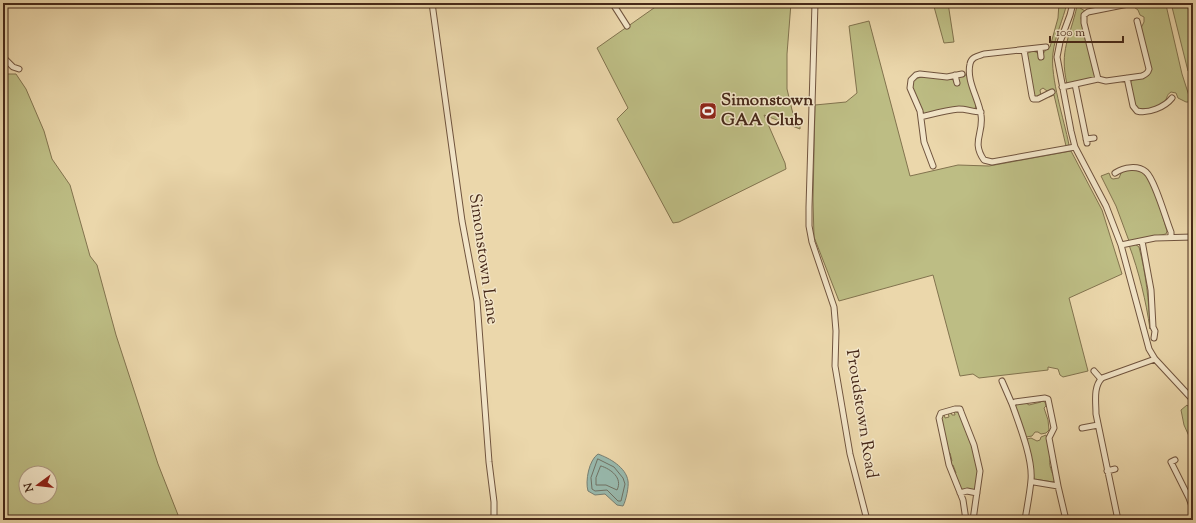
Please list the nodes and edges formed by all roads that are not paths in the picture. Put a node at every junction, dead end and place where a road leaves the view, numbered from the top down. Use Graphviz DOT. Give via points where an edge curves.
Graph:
graph roads {
  1 [pos="432,3"];
  2 [pos="614,3"];
  3 [pos="815,3"];
  4 [pos="1073,3"];
  5 [pos="1133,3"];
  6 [pos="1137,21"];
  7 [pos="627,26"];
  8 [pos="1040,48"];
  9 [pos="1046,48"];
  10 [pos="1024,50"];
  11 [pos="3,57"];
  12 [pos="1041,57"];
  13 [pos="19,69"];
  14 [pos="962,74"];
  15 [pos="955,75"];
  16 [pos="1127,78"];
  17 [pos="1098,79"];
  18 [pos="957,83"];
  19 [pos="1075,84"];
  20 [pos="1062,87"];
  21 [pos="1042,89"];
  22 [pos="1052,92"];
  23 [pos="1046,95"];
  24 [pos="1172,98"];
  25 [pos="981,112"];
  26 [pos="921,117"];
  27 [pos="1094,138"];
  28 [pos="1075,147"];
  29 [pos="930,158"];
  30 [pos="923,160"];
  31 [pos="933,166"];
  32 [pos="1115,173"];
  33 [pos="1171,238"];
  34 [pos="1193,238"];
  35 [pos="1142,241"];
  36 [pos="1121,245"];
  37 [pos="1154,338"];
  38 [pos="1155,359"];
  39 [pos="1094,371"];
  40 [pos="1101,379"];
  41 [pos="1002,381"];
  42 [pos="1193,400"];
  43 [pos="1012,404"];
  44 [pos="1098,425"];
  45 [pos="1082,428"];
  46 [pos="1175,460"];
  47 [pos="1115,469"];
  48 [pos="1107,471"];
  49 [pos="1034,482"];
  50 [pos="1058,486"];
  51 [pos="960,493"];
  52 [pos="977,493"];
  53 [pos="1193,509"];
  54 [pos="494,520"];
  55 [pos="867,520"];
  56 [pos="966,520"];
  57 [pos="973,520"];
  58 [pos="1025,520"];
  59 [pos="1066,520"];
  60 [pos="1118,520"];
  1 -- 54 [label="street, Simonstown Lane" via="462,221 477,301"];
  2 -- 7 [label="street"];
  3 -- 55 [label="street, Proudstown Road" via="810,234 834,307 836,366 850,454"];
  4 -- 20 [label="street" via="1058,49 1057,60"];
  5 -- 17 [label="street" via="1084,15"];
  6 -- 16 [label="street" via="1149,69 1142,76"];
  8 -- 9 [label="street"];
  8 -- 10 [label="street"];
  8 -- 12 [label="street"];
  10 -- 23 [label="street" via="1032,96 1035,100"];
  10 -- 25 [label="street" via="984,54 971,60 970,78"];
  11 -- 13 [label="street"];
  14 -- 15 [label="street"];
  15 -- 18 [label="street"];
  15 -- 26 [label="street" via="940,77 920,74 911,80 910,88"];
  16 -- 17 [label="street" via="1106,81"];
  16 -- 24 [label="street" via="1133,106 1137,111 1160,107"];
  17 -- 19 [label="street"];
  19 -- 20 [label="street"];
  19 -- 27 [label="street" via="1087,141"];
  20 -- 28 [label="street"];
  21 -- 23 [label="street"];
  22 -- 23 [label="street"];
  25 -- 26 [label="street" via="953,110"];
  25 -- 28 [label="street" via="978,147 981,156 988,162"];
  26 -- 29 [label="street" via="922,134"];
  28 -- 36 [label="street" via="1106,206"];
  29 -- 30 [label="street"];
  29 -- 31 [label="street"];
  32 -- 33 [label="street" via="1121,169 1135,167 1147,173 1171,232"];
  33 -- 34 [label="street"];
  33 -- 35 [label="street"];
  35 -- 36 [label="street"];
  35 -- 37 [label="street" via="1151,290"];
  36 -- 38 [label="street" via="1146,340"];
  38 -- 40 [label="street"];
  38 -- 42 [label="street"];
  39 -- 40 [label="street"];
  40 -- 44 [label="street" via="1097,385 1096,398"];
  41 -- 43 [label="street"];
  43 -- 50 [label="street" via="1048,399 1054,428 1049,438"];
  43 -- 58 [label="street" via="1024,439 1031,472"];
  44 -- 45 [label="street"];
  44 -- 48 [label="street"];
  46 -- 53 [label="street" via="1171,462"];
  47 -- 48 [label="street"];
  48 -- 60 [label="street"];
  49 -- 50 [label="street"];
  50 -- 59 [label="street"];
  51 -- 52 [label="street"];
  51 -- 52 [label="street" via="949,465 939,418 941,413 955,409 960,409 976,452 980,471"];
  51 -- 56 [label="street"];
  52 -- 57 [label="street"];
}
